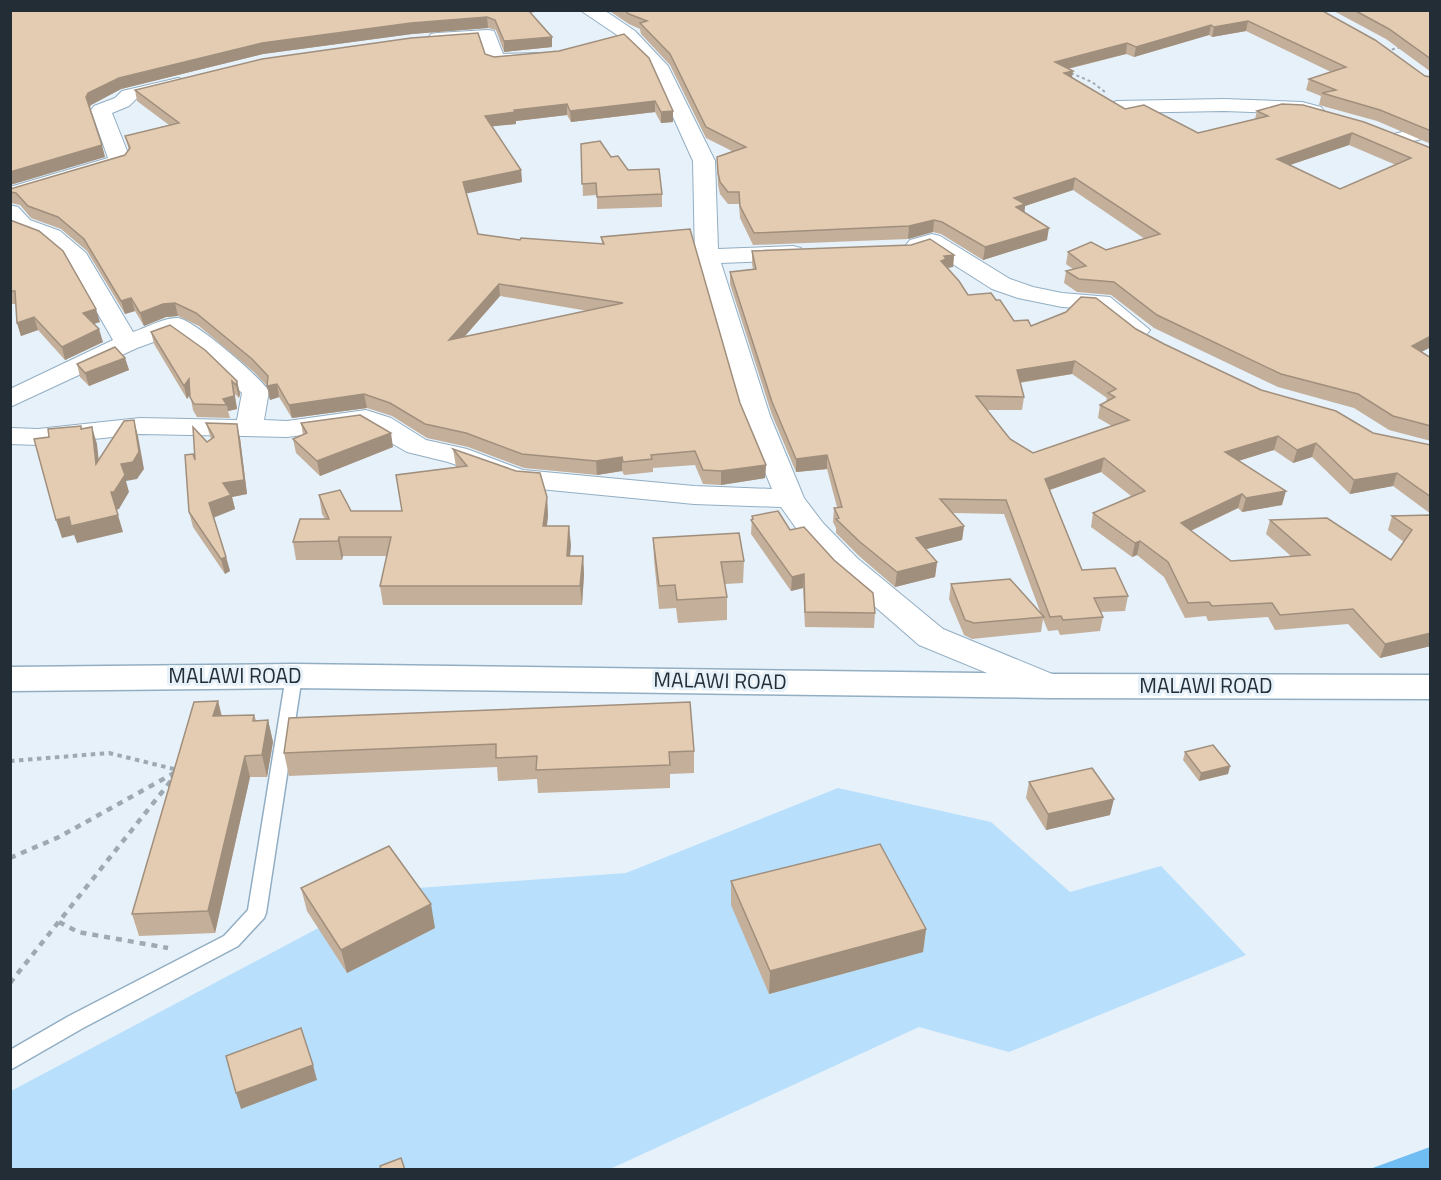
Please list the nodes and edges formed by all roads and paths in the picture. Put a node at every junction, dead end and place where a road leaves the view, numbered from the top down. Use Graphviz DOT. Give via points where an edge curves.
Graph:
graph roads {
  1 [pos="588,10"];
  2 [pos="423,40"];
  3 [pos="1410,45"];
  4 [pos="1386,51"];
  5 [pos="548,55"];
  6 [pos="1071,73"];
  7 [pos="198,80"];
  8 [pos="1117,107"];
  9 [pos="1336,117"];
  10 [pos="1388,135"];
  11 [pos="1428,140"];
  12 [pos="10,194"];
  13 [pos="10,212"];
  14 [pos="898,248"];
  15 [pos="814,252"];
  16 [pos="708,257"];
  17 [pos="1153,340"];
  18 [pos="128,343"];
  19 [pos="10,399"];
  20 [pos="249,429"];
  21 [pos="11,436"];
  22 [pos="789,499"];
  23 [pos="294,676"];
  24 [pos="10,679"];
  25 [pos="1050,686"];
  26 [pos="1431,687"];
  27 [pos="10,760"];
  28 [pos="179,770"];
  29 [pos="10,858"];
  30 [pos="59,922"];
  31 [pos="179,967"];
  32 [pos="10,983"];
  33 [pos="10,1062"];
  1 -- 16 [label="street" via="604,18 617,38 659,66 704,161"];
  2 -- 5 [label="street" via="488,35 495,60"];
  3 -- 4 [label="path"];
  6 -- 8 [label="path" via="1104,90"];
  7 -- 12 [label="street" via="129,95 101,110 120,161"];
  8 -- 9 [label="street" via="1302,108"];
  10 -- 11 [label="street"];
  13 -- 18 [label="street" via="22,225 52,236 78,258"];
  14 -- 17 [label="street" via="932,241 1001,284 1062,300 1101,302"];
  15 -- 16 [label="street"];
  16 -- 22 [label="street" via="756,416"];
  18 -- 19 [label="street"];
  18 -- 20 [label="street" via="176,325 186,331 256,391"];
  20 -- 21 [label="street" via="140,426 38,437"];
  20 -- 22 [label="street" via="287,429 366,418 417,446 457,455 519,478 694,495"];
  22 -- 25 [label="street" via="846,564 931,637"];
  23 -- 24 [label="main road, MALAWI ROAD"];
  23 -- 25 [label="main road, MALAWI ROAD"];
  23 -- 31 [label="lane" via="257,913 231,941"];
  25 -- 26 [label="main road, MALAWI ROAD"];
  27 -- 28 [label="path" via="108,753"];
  28 -- 29 [label="path" via="59,837"];
  28 -- 30 [label="path"];
  30 -- 31 [label="path" via="78,932 168,948"];
  30 -- 32 [label="path"];
  31 -- 33 [label="lane"];
}
